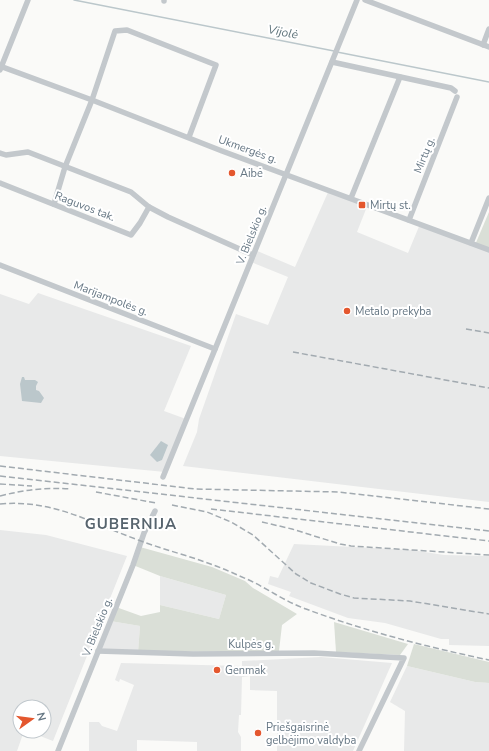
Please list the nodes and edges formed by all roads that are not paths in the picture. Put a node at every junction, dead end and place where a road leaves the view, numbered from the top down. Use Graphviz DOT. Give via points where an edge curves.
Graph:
graph roads {
  1 [pos="28,0"];
  2 [pos="357,0"];
  3 [pos="365,0"];
  4 [pos="489,29"];
  5 [pos="483,45"];
  6 [pos="489,47"];
  7 [pos="333,59"];
  8 [pos="0,68"];
  9 [pos="400,77"];
  10 [pos="453,89"];
  11 [pos="457,97"];
  12 [pos="92,100"];
  13 [pos="189,137"];
  14 [pos="0,153"];
  15 [pos="65,167"];
  16 [pos="286,174"];
  17 [pos="0,183"];
  18 [pos="352,198"];
  19 [pos="489,198"];
  20 [pos="54,204"];
  21 [pos="149,207"];
  22 [pos="409,220"];
  23 [pos="471,243"];
  24 [pos="489,250"];
  25 [pos="253,255"];
  26 [pos="0,265"];
  27 [pos="215,349"];
  28 [pos="163,476"];
  29 [pos="155,511"];
  30 [pos="98,651"];
  31 [pos="58,751"];
  32 [pos="359,751"];
  1 -- 8 [label="street"];
  2 -- 7 [label="street, V. Bielskio g."];
  3 -- 5 [label="street"];
  4 -- 5 [label="street"];
  5 -- 6 [label="street"];
  7 -- 9 [label="street"];
  7 -- 16 [label="street, V. Bielskio g."];
  8 -- 12 [label="street, Ukmergės g."];
  9 -- 10 [label="street"];
  9 -- 18 [label="street"];
  11 -- 22 [label="street, Mirtų g."];
  12 -- 13 [label="street, Ukmergės g."];
  12 -- 13 [label="street" via="115,31 127,30 143,35 216,65"];
  12 -- 15 [label="street"];
  13 -- 16 [label="street, Ukmergės g."];
  14 -- 15 [label="street" via="6,155 28,152"];
  15 -- 20 [label="street"];
  15 -- 21 [label="street" via="131,192"];
  16 -- 18 [label="street, Ukmergės g."];
  16 -- 25 [label="street, V. Bielskio g."];
  17 -- 20 [label="street, Raguvos tak."];
  18 -- 22 [label="street, Ukmergės g."];
  19 -- 23 [label="street"];
  20 -- 21 [label="street, Raguvos tak." via="131,235"];
  21 -- 25 [label="street"];
  22 -- 23 [label="street, Ukmergės g."];
  23 -- 24 [label="street, Ukmergės g."];
  25 -- 27 [label="street, V. Bielskio g."];
  26 -- 27 [label="street, Marijampolės g."];
  27 -- 28 [label="street, V. Bielskio g."];
  29 -- 30 [label="street, V. Bielskio g."];
  30 -- 31 [label="street, V. Bielskio g."];
  30 -- 32 [label="street, Kulpės g." via="193,654 314,653 404,658"];
}
